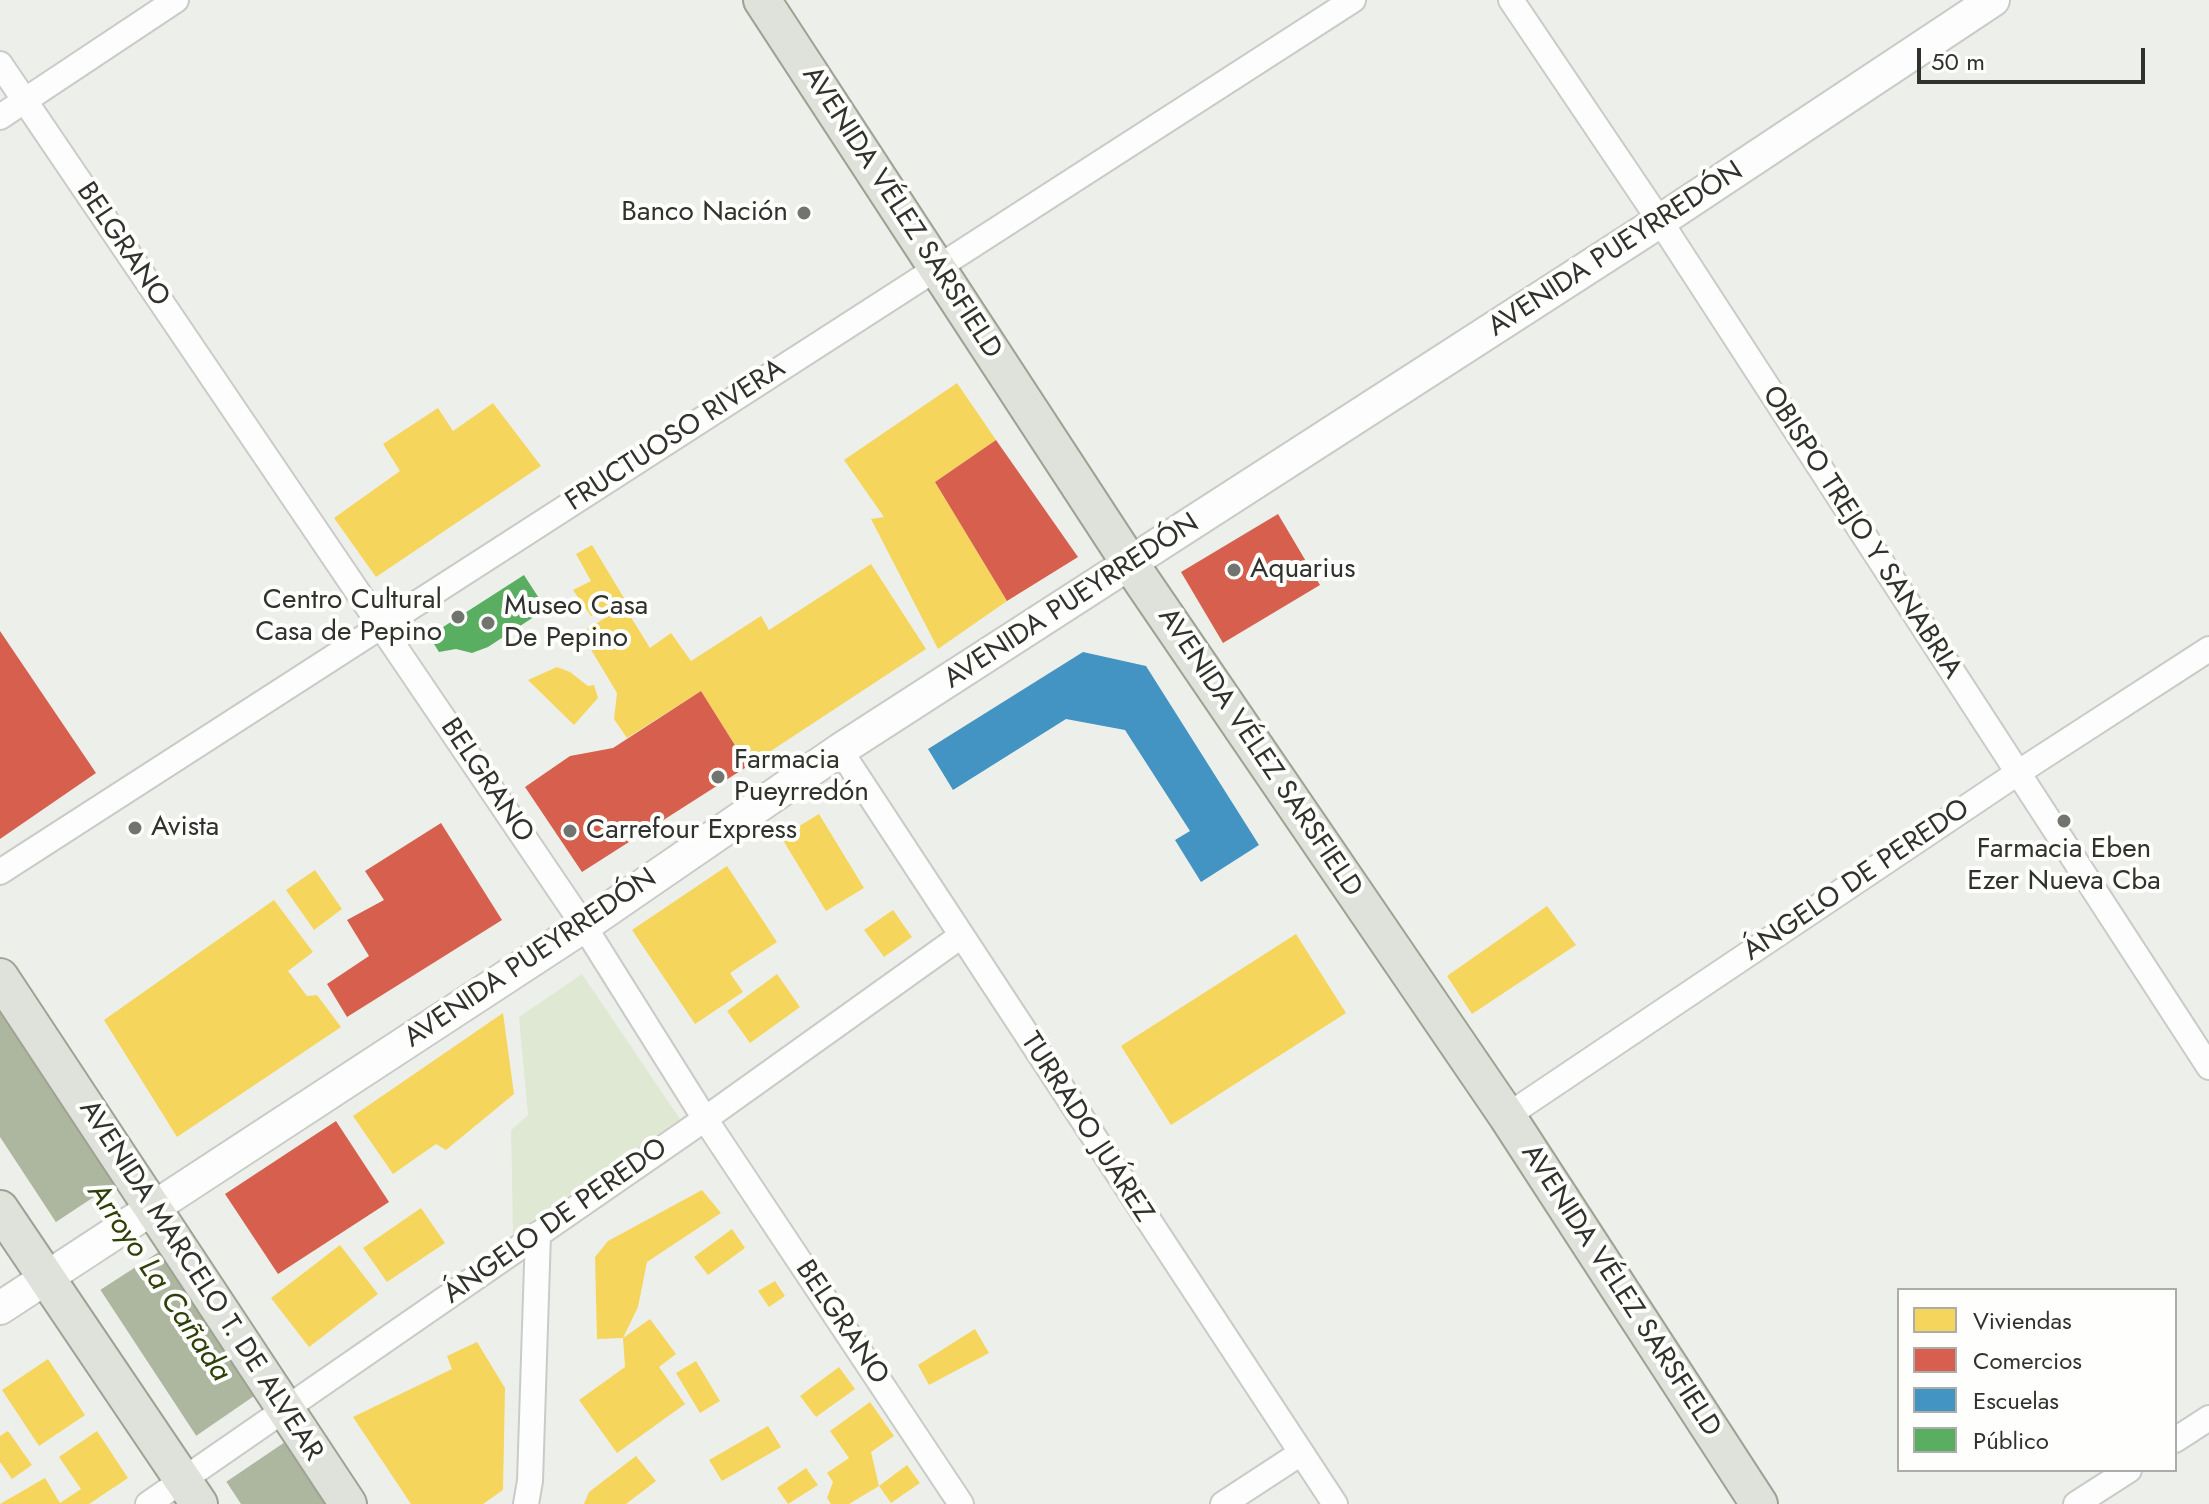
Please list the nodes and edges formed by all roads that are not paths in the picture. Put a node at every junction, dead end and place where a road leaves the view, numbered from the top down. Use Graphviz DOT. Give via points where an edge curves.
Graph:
graph roads {
  1 [pos="176,0"];
  2 [pos="762,0"];
  3 [pos="1353,0"];
  4 [pos="1511,0"];
  5 [pos="1993,0"];
  6 [pos="0,64"];
  7 [pos="24,101"];
  8 [pos="0,117"];
  9 [pos="1660,221"];
  10 [pos="936,269"];
  11 [pos="1131,565"];
  12 [pos="381,626"];
  13 [pos="2209,649"];
  14 [pos="840,750"];
  15 [pos="2016,774"];
  16 [pos="0,872"];
  17 [pos="584,926"];
  18 [pos="961,936"];
  19 [pos="0,977"];
  20 [pos="2209,1067"];
  21 [pos="1507,1116"];
  22 [pos="705,1119"];
  23 [pos="0,1209"];
  24 [pos="144,1213"];
  25 [pos="538,1234"];
  26 [pos="61,1270"];
  27 [pos="0,1308"];
  28 [pos="284,1412"];
  29 [pos="2209,1418"];
  30 [pos="2177,1439"];
  31 [pos="1301,1453"];
  32 [pos="2126,1472"];
  33 [pos="191,1492"];
  34 [pos="148,1504"];
  35 [pos="348,1504"];
  36 [pos="526,1504"];
  37 [pos="961,1504"];
  38 [pos="1223,1504"];
  39 [pos="1335,1504"];
  40 [pos="1759,1504"];
  41 [pos="2076,1504"];
  1 -- 7 [label="street"];
  2 -- 10 [label="main road, AVENIDA VÉLEZ SARSFIELD"];
  3 -- 10 [label="street, FRUCTUOSO RIVERA"];
  4 -- 9 [label="street, OBISPO TREJO Y SANABRIA"];
  5 -- 9 [label="main road, AVENIDA PUEYRREDÓN"];
  6 -- 7 [label="street, BELGRANO"];
  7 -- 8 [label="street"];
  7 -- 12 [label="street, BELGRANO"];
  9 -- 11 [label="main road, AVENIDA PUEYRREDÓN"];
  9 -- 15 [label="street, OBISPO TREJO Y SANABRIA"];
  10 -- 11 [label="main road, AVENIDA VÉLEZ SARSFIELD"];
  10 -- 12 [label="street, FRUCTUOSO RIVERA"];
  11 -- 14 [label="main road, AVENIDA PUEYRREDÓN"];
  11 -- 21 [label="main road, AVENIDA VÉLEZ SARSFIELD"];
  12 -- 16 [label="street, FRUCTUOSO RIVERA"];
  12 -- 17 [label="street, BELGRANO"];
  13 -- 15 [label="street, ÁNGELO DE PEREDO"];
  14 -- 17 [label="main road, AVENIDA PUEYRREDÓN"];
  14 -- 18 [label="street, TURRADO JUÁREZ"];
  15 -- 20 [label="street, OBISPO TREJO Y SANABRIA"];
  15 -- 21 [label="street, ÁNGELO DE PEREDO"];
  17 -- 22 [label="street, BELGRANO"];
  17 -- 24 [label="main road, AVENIDA PUEYRREDÓN"];
  18 -- 22 [label="street, ÁNGELO DE PEREDO"];
  18 -- 31 [label="street, TURRADO JUÁREZ"];
  19 -- 24 [label="main road, AVENIDA MARCELO T. DE ALVEAR"];
  21 -- 40 [label="main road, AVENIDA VÉLEZ SARSFIELD"];
  22 -- 25 [label="street, ÁNGELO DE PEREDO"];
  22 -- 37 [label="street, BELGRANO"];
  23 -- 26 [label="main road"];
  24 -- 26 [label="main road, AVENIDA PUEYRREDÓN"];
  24 -- 28 [label="main road, AVENIDA MARCELO T. DE ALVEAR"];
  25 -- 28 [label="street, ÁNGELO DE PEREDO"];
  25 -- 36 [label="street"];
  26 -- 27 [label="main road"];
  26 -- 33 [label="main road"];
  28 -- 33 [label="street, ÁNGELO DE PEREDO"];
  28 -- 35 [label="main road, AVENIDA MARCELO T. DE ALVEAR"];
  29 -- 30 [label="street"];
  31 -- 38 [label="street"];
  31 -- 39 [label="street, TURRADO JUÁREZ"];
  32 -- 41 [label="street"];
  33 -- 34 [label="street, ÁNGELO DE PEREDO"];
}
